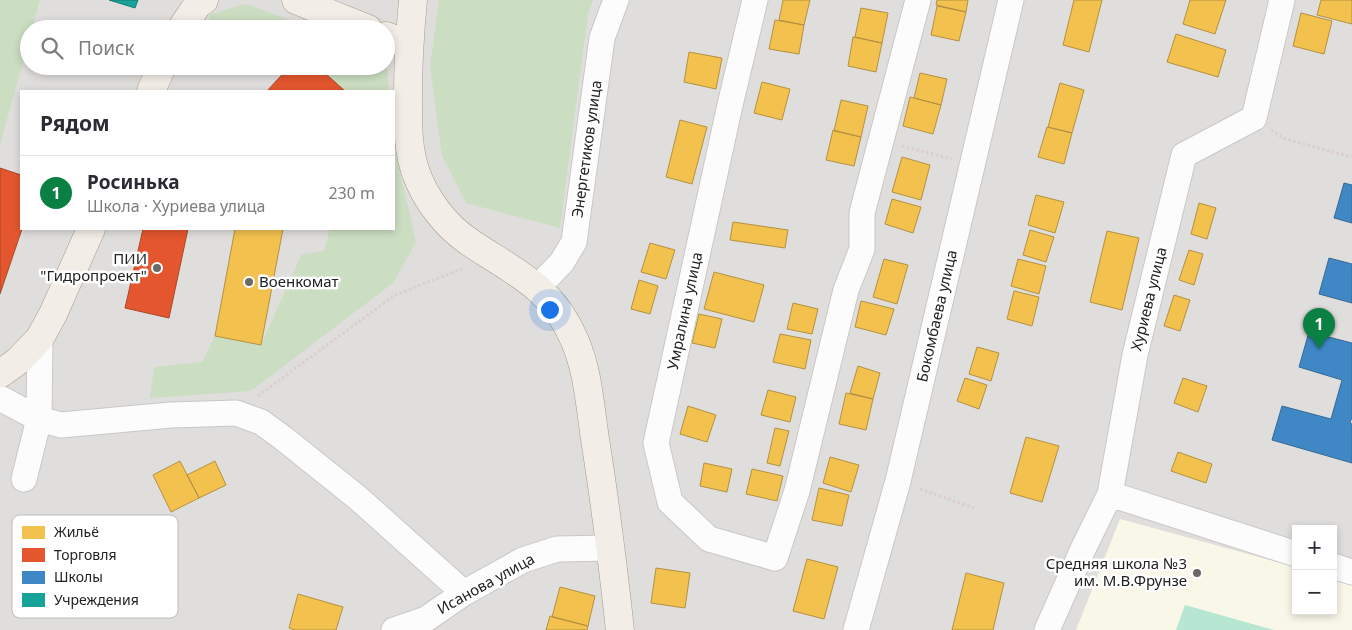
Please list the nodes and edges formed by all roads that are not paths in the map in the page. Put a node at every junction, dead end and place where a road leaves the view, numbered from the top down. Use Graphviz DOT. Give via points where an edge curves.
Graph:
graph roads {
  1 [pos="204,0"];
  2 [pos="296,0"];
  3 [pos="413,0"];
  4 [pos="616,0"];
  5 [pos="755,0"];
  6 [pos="918,0"];
  7 [pos="1011,0"];
  8 [pos="1282,0"];
  9 [pos="187,20"];
  10 [pos="346,20"];
  11 [pos="397,41"];
  12 [pos="158,75"];
  13 [pos="151,90"];
  14 [pos="91,230"];
  15 [pos="538,287"];
  16 [pos="40,338"];
  17 [pos="0,374"];
  18 [pos="0,398"];
  19 [pos="39,419"];
  20 [pos="24,479"];
  21 [pos="1110,494"];
  22 [pos="611,548"];
  23 [pos="1292,553"];
  24 [pos="1337,567"];
  25 [pos="1352,572"];
  26 [pos="464,593"];
  27 [pos="424,624"];
  28 [pos="394,630"];
  29 [pos="620,630"];
  30 [pos="856,630"];
  31 [pos="1047,630"];
  1 -- 9 [label="main road"];
  2 -- 10 [label="main road"];
  3 -- 11 [label="main road"];
  4 -- 15 [label="street, Энергетиков улица" via="602,38 574,242 562,262"];
  5 -- 6 [label="street, Умралина улица" via="656,443 670,502 709,538 775,558 797,491 846,290 862,249 862,212"];
  7 -- 30 [label="street, Бокомбаева улица" via="898,481"];
  8 -- 21 [label="street, Хуриева улица" via="1254,118 1184,154 1135,355"];
  11 -- 15 [label="main road" via="416,172 430,201 447,223 468,240"];
  12 -- 13 [label="main road"];
  14 -- 16 [label="main road" via="54,314"];
  15 -- 22 [label="main road" via="566,324 584,370"];
  16 -- 17 [label="main road"];
  16 -- 19 [label="street"];
  18 -- 19 [label="street"];
  19 -- 20 [label="street"];
  19 -- 26 [label="street" via="61,425 236,413 261,422 358,498"];
  21 -- 23 [label="street"];
  21 -- 31 [label="street, Хуриева улица"];
  22 -- 26 [label="street, Исанова улица" via="557,549 523,560"];
  22 -- 29 [label="main road"];
  24 -- 25 [label="street"];
  26 -- 27 [label="street, Исанова улица"];
  27 -- 28 [label="street, Исанова улица"];
}
